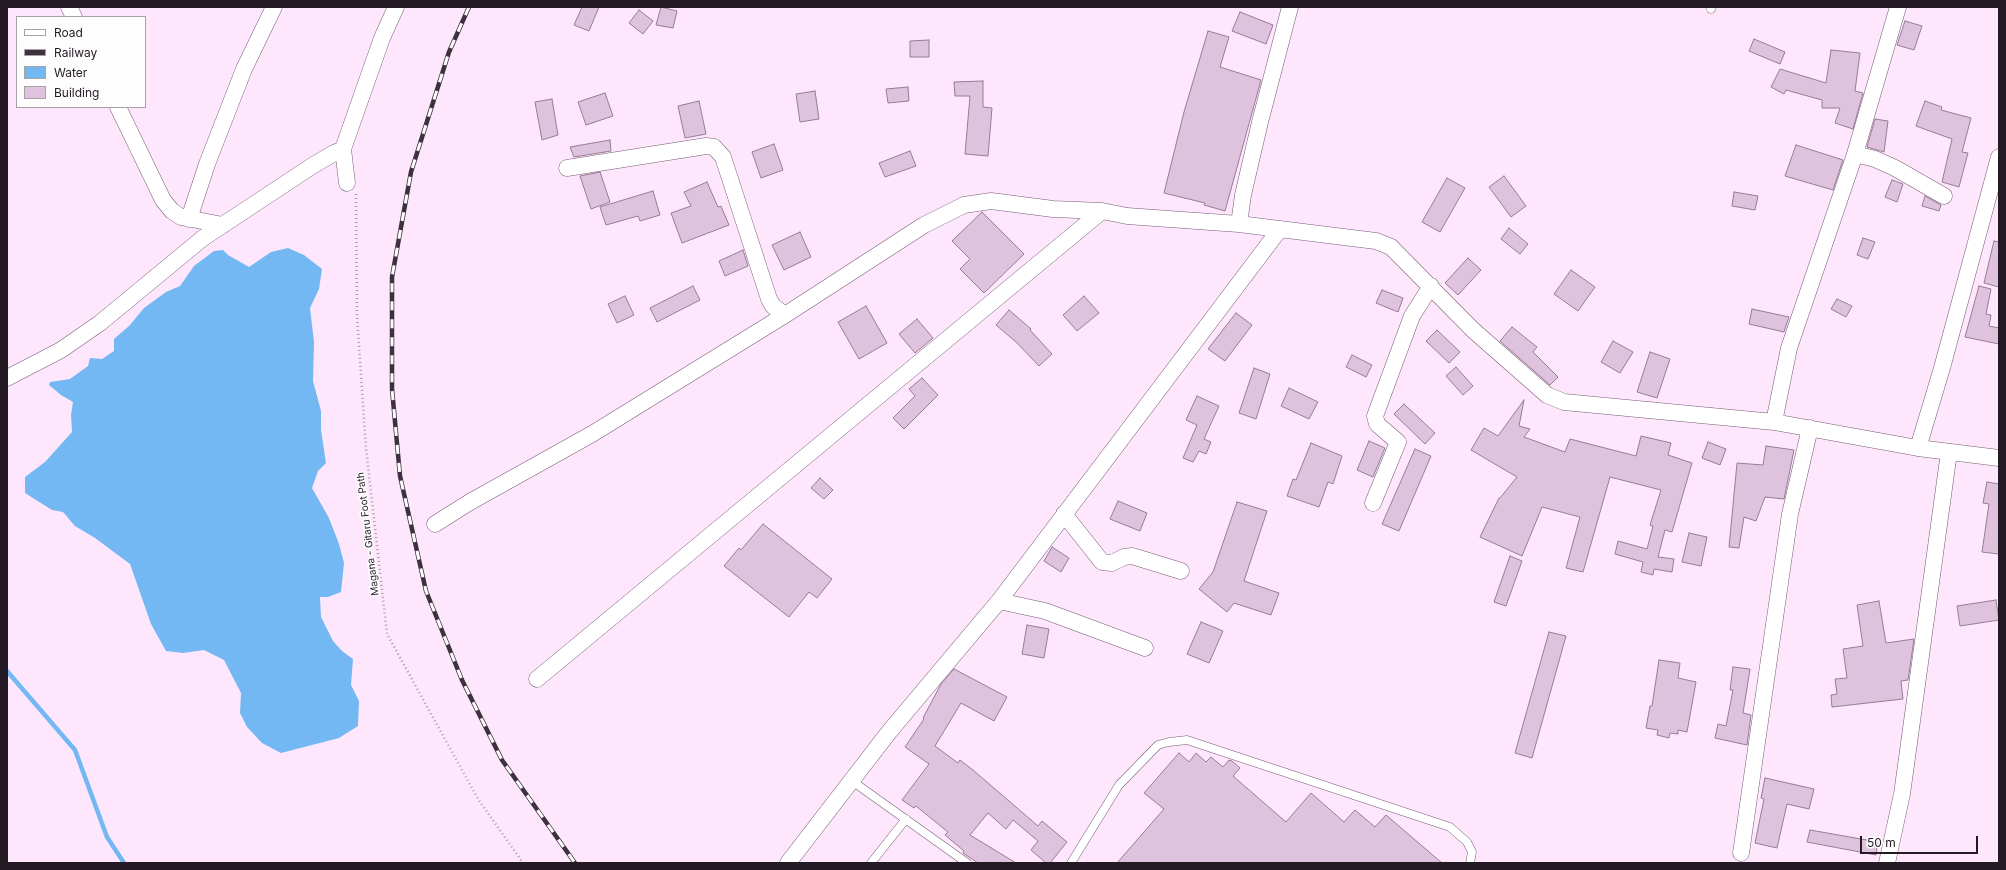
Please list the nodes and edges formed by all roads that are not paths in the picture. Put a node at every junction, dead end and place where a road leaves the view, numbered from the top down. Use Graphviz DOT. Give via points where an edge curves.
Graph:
graph roads {
  1 [pos="69,7"];
  2 [pos="274,7"];
  3 [pos="396,7"];
  4 [pos="1290,7"];
  5 [pos="1898,7"];
  6 [pos="74,16"];
  7 [pos="118,108"];
  8 [pos="343,149"];
  9 [pos="1855,154"];
  10 [pos="1999,157"];
  11 [pos="567,168"];
  12 [pos="352,186"];
  13 [pos="1944,196"];
  14 [pos="1102,211"];
  15 [pos="189,219"];
  16 [pos="1239,224"];
  17 [pos="223,225"];
  18 [pos="1280,229"];
  19 [pos="1431,286"];
  20 [pos="786,315"];
  21 [pos="7,378"];
  22 [pos="1774,422"];
  23 [pos="1810,428"];
  24 [pos="1918,448"];
  25 [pos="1949,452"];
  26 [pos="1999,458"];
  27 [pos="1373,503"];
  28 [pos="1064,514"];
  29 [pos="435,524"];
  30 [pos="1181,571"];
  31 [pos="999,601"];
  32 [pos="1145,648"];
  33 [pos="537,679"];
  34 [pos="852,781"];
  35 [pos="906,819"];
  36 [pos="1741,853"];
  37 [pos="788,863"];
  38 [pos="871,863"];
  39 [pos="967,863"];
  40 [pos="1071,863"];
  41 [pos="1470,863"];
  42 [pos="1887,863"];
  1 -- 6 [label="street"];
  2 -- 15 [label="street" via="244,69 207,164"];
  3 -- 8 [label="street" via="382,38"];
  4 -- 16 [label="street" via="1260,122"];
  5 -- 9 [label="street"];
  7 -- 15 [label="street" via="163,200 172,211"];
  8 -- 12 [label="street"];
  8 -- 17 [label="street" via="312,166"];
  9 -- 13 [label="street" via="1895,168"];
  9 -- 22 [label="street" via="1789,348"];
  10 -- 24 [label="street"];
  11 -- 20 [label="street" via="706,146 714,147 723,158 769,299 773,306"];
  14 -- 16 [label="street" via="1134,217"];
  14 -- 20 [label="street" via="1052,209 991,201 964,204 924,225"];
  14 -- 33 [label="street"];
  15 -- 17 [label="street"];
  16 -- 18 [label="street"];
  17 -- 21 [label="street" via="179,256 100,323 61,350"];
  18 -- 19 [label="street" via="1359,238 1384,244 1391,247"];
  18 -- 28 [label="street"];
  19 -- 22 [label="street" via="1473,330 1547,395 1564,402"];
  19 -- 27 [label="street" via="1412,316 1375,416 1377,424 1398,442"];
  20 -- 29 [label="street" via="592,434"];
  22 -- 23 [label="street"];
  23 -- 24 [label="street"];
  23 -- 36 [label="street" via="1790,514"];
  24 -- 25 [label="street"];
  25 -- 26 [label="street"];
  25 -- 42 [label="street" via="1902,794"];
  28 -- 30 [label="street" via="1102,562 1112,564 1124,557 1132,556"];
  28 -- 31 [label="street"];
  31 -- 32 [label="street" via="1045,611"];
  31 -- 34 [label="street" via="889,732"];
  34 -- 35 [label="lane"];
  34 -- 37 [label="street"];
  35 -- 38 [label="lane"];
  35 -- 39 [label="lane"];
  40 -- 41 [label="lane" via="1119,785 1158,745 1187,740 1450,827 1467,842 1472,852"];
}
